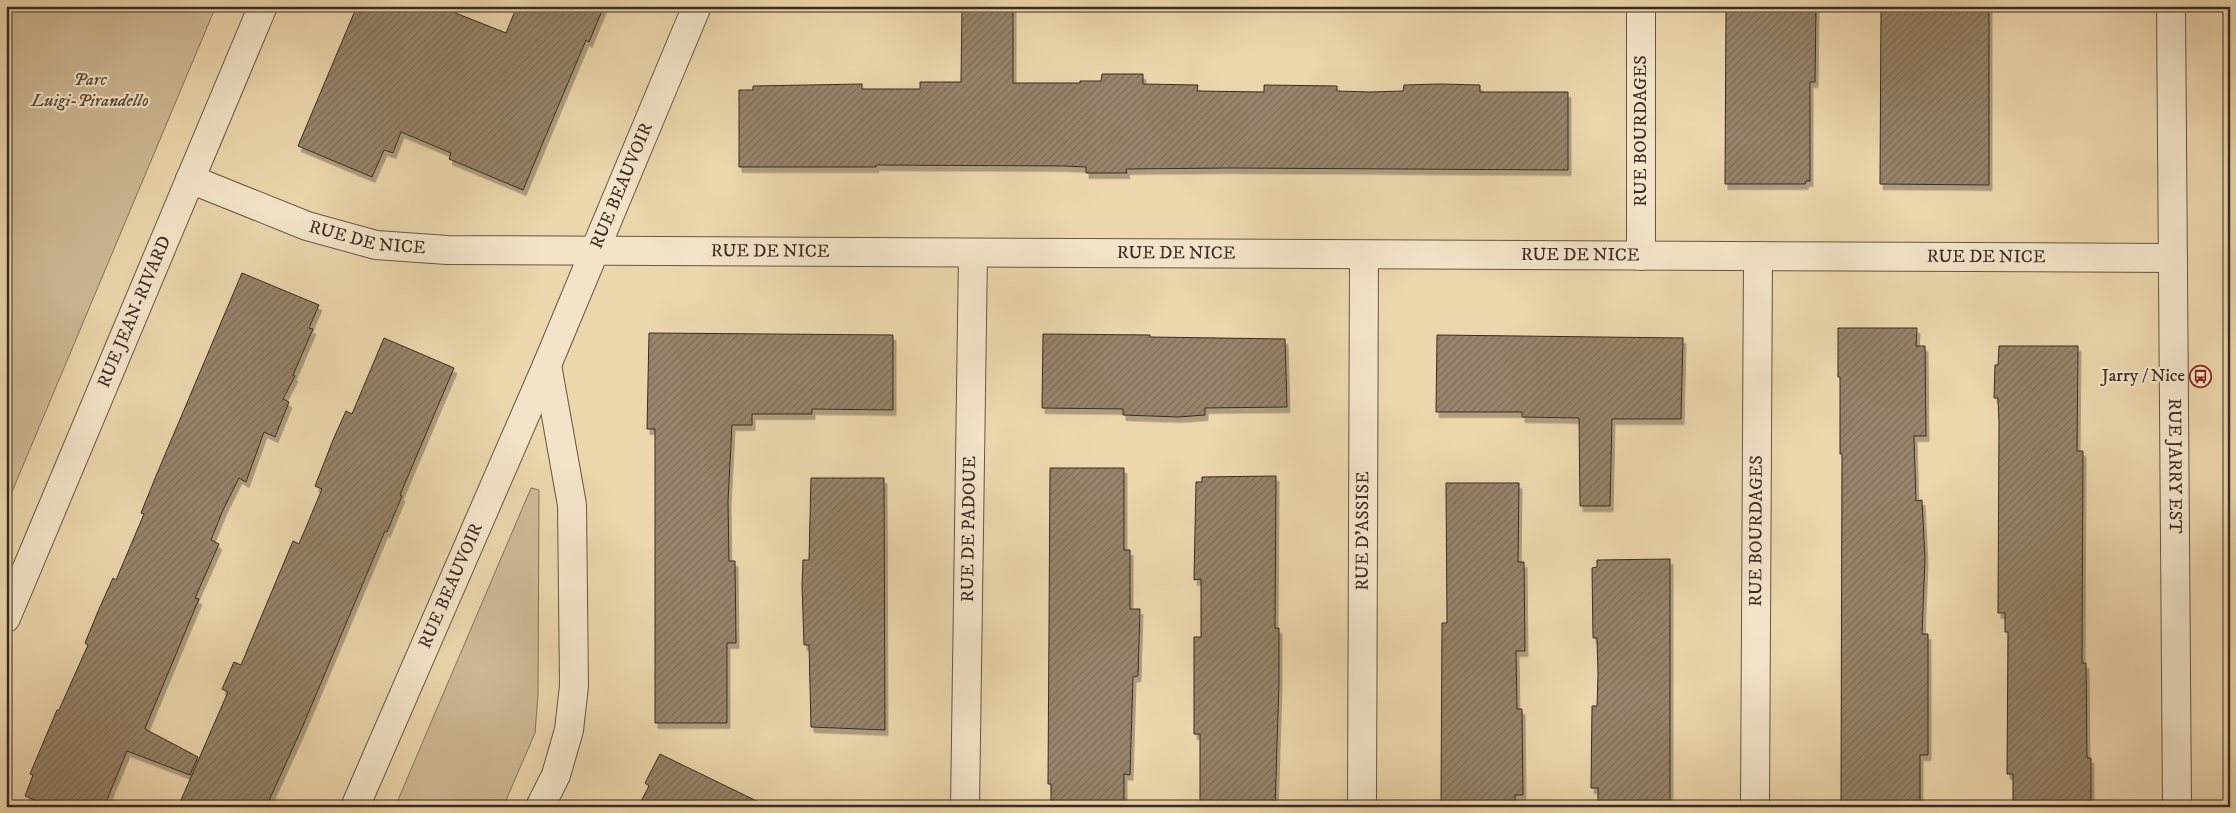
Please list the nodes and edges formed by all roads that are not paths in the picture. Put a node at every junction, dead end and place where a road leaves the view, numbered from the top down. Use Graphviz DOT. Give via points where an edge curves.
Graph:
graph roads {
  1 [pos="263,6"];
  2 [pos="697,6"];
  3 [pos="1641,6"];
  4 [pos="2172,6"];
  5 [pos="190,179"];
  6 [pos="595,252"];
  7 [pos="973,252"];
  8 [pos="1364,255"];
  9 [pos="1641,256"];
  10 [pos="1758,256"];
  11 [pos="2173,258"];
  12 [pos="547,365"];
  13 [pos="6,618"];
  14 [pos="355,807"];
  15 [pos="540,807"];
  16 [pos="965,807"];
  17 [pos="1362,807"];
  18 [pos="1755,807"];
  19 [pos="2177,807"];
  1 -- 5 [label="street, RUE JEAN-RIVARD"];
  2 -- 6 [label="street, RUE BEAUVOIR"];
  3 -- 9 [label="street, RUE BOURDAGES"];
  4 -- 11 [label="street, RUE JARRY EST"];
  5 -- 6 [label="street, RUE DE NICE" via="307,226 376,245 447,250"];
  5 -- 13 [label="street, RUE JEAN-RIVARD"];
  6 -- 7 [label="street, RUE DE NICE"];
  6 -- 12 [label="street, RUE BEAUVOIR"];
  7 -- 8 [label="street, RUE DE NICE"];
  7 -- 16 [label="street, RUE DE PADOUE"];
  8 -- 9 [label="street, RUE DE NICE"];
  8 -- 17 [label="street, RUE D'ASSISE"];
  9 -- 10 [label="street, RUE DE NICE"];
  10 -- 11 [label="street, RUE DE NICE"];
  10 -- 18 [label="street, RUE BOURDAGES"];
  11 -- 19 [label="street, RUE JARRY EST"];
  12 -- 14 [label="street, RUE BEAUVOIR"];
  12 -- 15 [label="street" via="572,505 574,686 569,730 556,775"];
}
